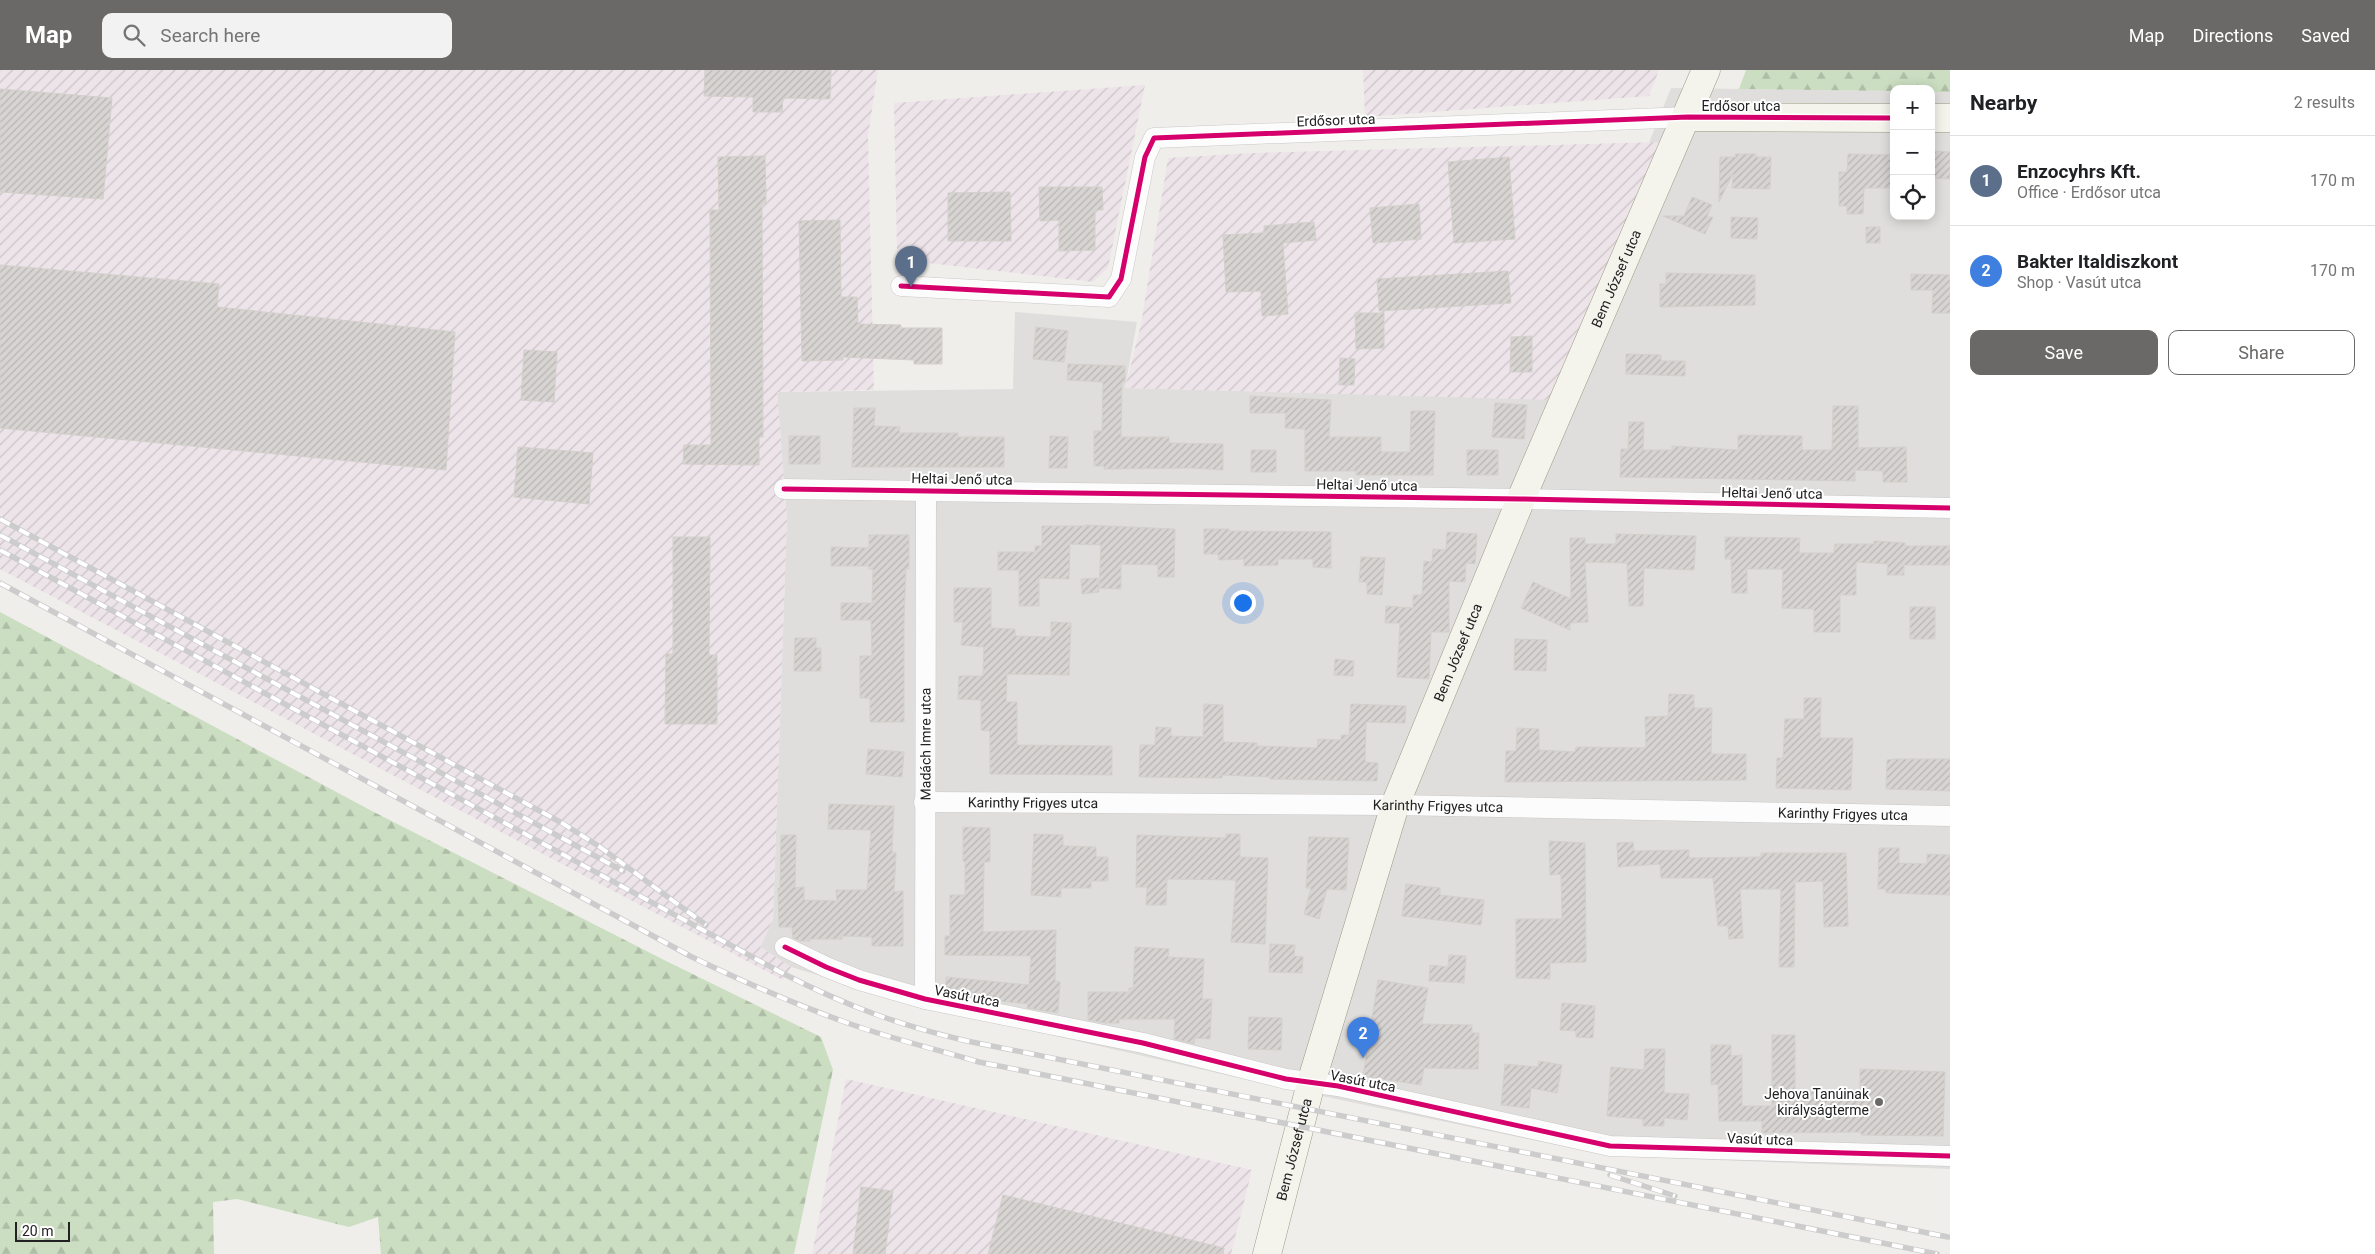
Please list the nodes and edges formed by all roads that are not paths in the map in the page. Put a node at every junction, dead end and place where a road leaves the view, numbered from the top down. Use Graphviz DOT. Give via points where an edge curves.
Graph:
graph roads {
  1 [pos="1706,70"];
  2 [pos="1688,117"];
  3 [pos="1890,118"];
  4 [pos="1935,118"];
  5 [pos="1950,118"];
  6 [pos="900,286"];
  7 [pos="784,489"];
  8 [pos="926,490"];
  9 [pos="1521,499"];
  10 [pos="1950,508"];
  11 [pos="924,802"];
  12 [pos="1395,805"];
  13 [pos="1950,816"];
  14 [pos="785,947"];
  15 [pos="925,999"];
  16 [pos="1311,1083"];
  17 [pos="1950,1156"];
  18 [pos="1267,1254"];
  1 -- 2 [label="main road, Bem József utca"];
  2 -- 3 [label="main road, Erdősor utca"];
  2 -- 6 [label="street, Erdősor utca" via="1154,138 1145,157 1121,279 1109,297"];
  2 -- 9 [label="main road, Bem József utca"];
  4 -- 5 [label="main road"];
  7 -- 8 [label="street, Heltai Jenő utca"];
  8 -- 9 [label="street, Heltai Jenő utca"];
  8 -- 11 [label="street, Madách Imre utca"];
  9 -- 10 [label="street, Heltai Jenő utca"];
  9 -- 12 [label="main road, Bem József utca"];
  11 -- 12 [label="street, Karinthy Frigyes utca"];
  11 -- 15 [label="street, Madách Imre utca"];
  12 -- 13 [label="street, Karinthy Frigyes utca"];
  12 -- 16 [label="main road, Bem József utca"];
  14 -- 15 [label="street, Vasút utca" via="826,968"];
  15 -- 16 [label="street, Vasút utca" via="1143,1043"];
  16 -- 17 [label="street, Vasút utca" via="1338,1086 1610,1146"];
  16 -- 18 [label="main road, Bem József utca"];
}
